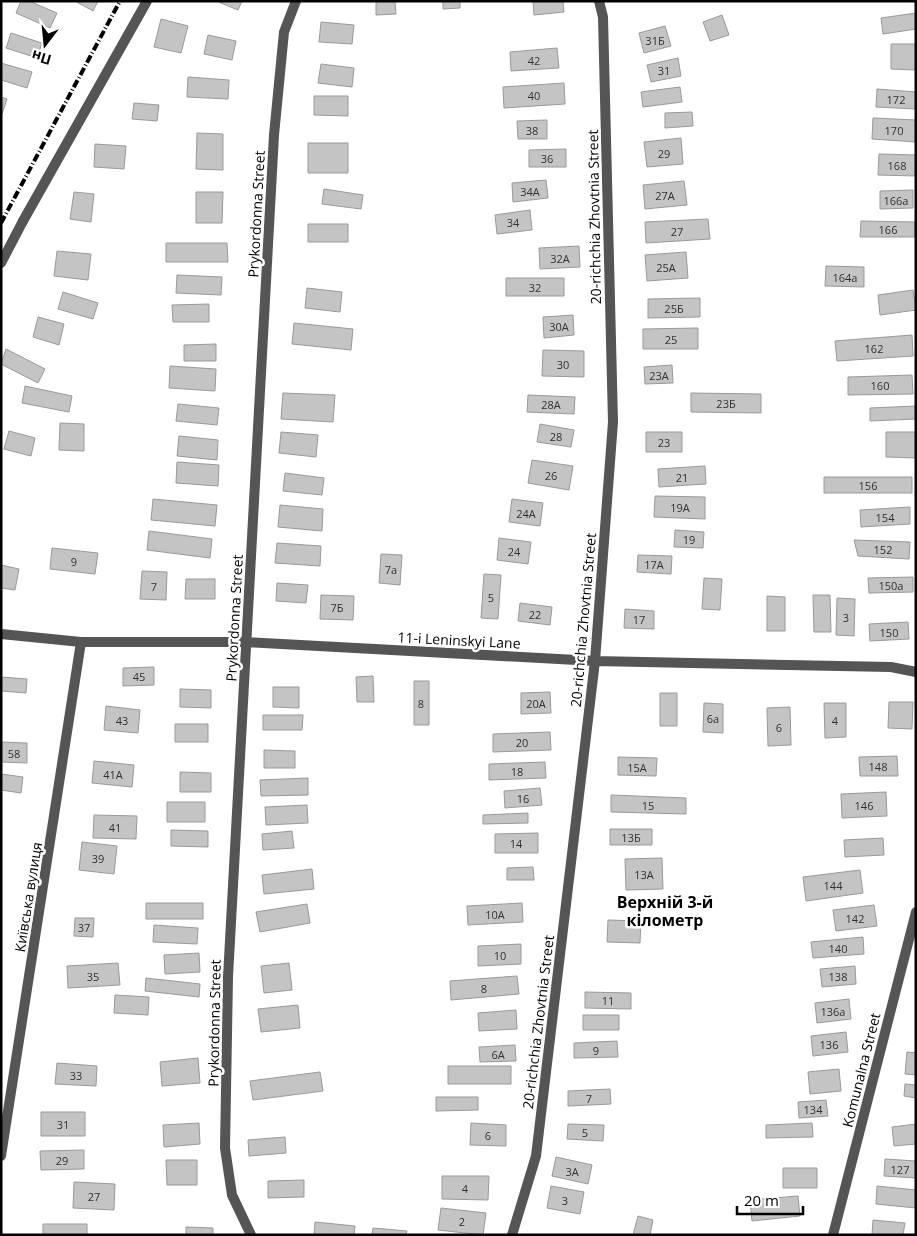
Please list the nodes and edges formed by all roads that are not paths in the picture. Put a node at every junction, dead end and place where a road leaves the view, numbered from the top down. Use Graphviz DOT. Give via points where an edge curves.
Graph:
graph roads {
  1 [pos="147,1"];
  2 [pos="296,1"];
  3 [pos="599,1"];
  4 [pos="1,263"];
  5 [pos="1,634"];
  6 [pos="81,642"];
  7 [pos="246,642"];
  8 [pos="595,661"];
  9 [pos="916,672"];
  10 [pos="916,912"];
  11 [pos="1,1156"];
  12 [pos="251,1235"];
  13 [pos="512,1235"];
  14 [pos="833,1235"];
  1 -- 4 [label="street"];
  2 -- 7 [label="street, Prykordonna Street" via="284,32 274,136"];
  3 -- 8 [label="street, 20-richchia Zhovtnia Street" via="603,17 612,422"];
  5 -- 6 [label="street, 11-i Leninskyi Lane"];
  6 -- 7 [label="street, 11-i Leninskyi Lane"];
  6 -- 11 [label="street, Київська вулиця"];
  7 -- 8 [label="street, 11-i Leninskyi Lane"];
  7 -- 12 [label="street, Prykordonna Street" via="228,976 225,1148 232,1195"];
  8 -- 9 [label="street, 11-i Leninskyi Lane" via="891,667"];
  8 -- 13 [label="street, 20-richchia Zhovtnia Street" via="536,1156"];
  10 -- 14 [label="street, Komunalna Street"];
}
